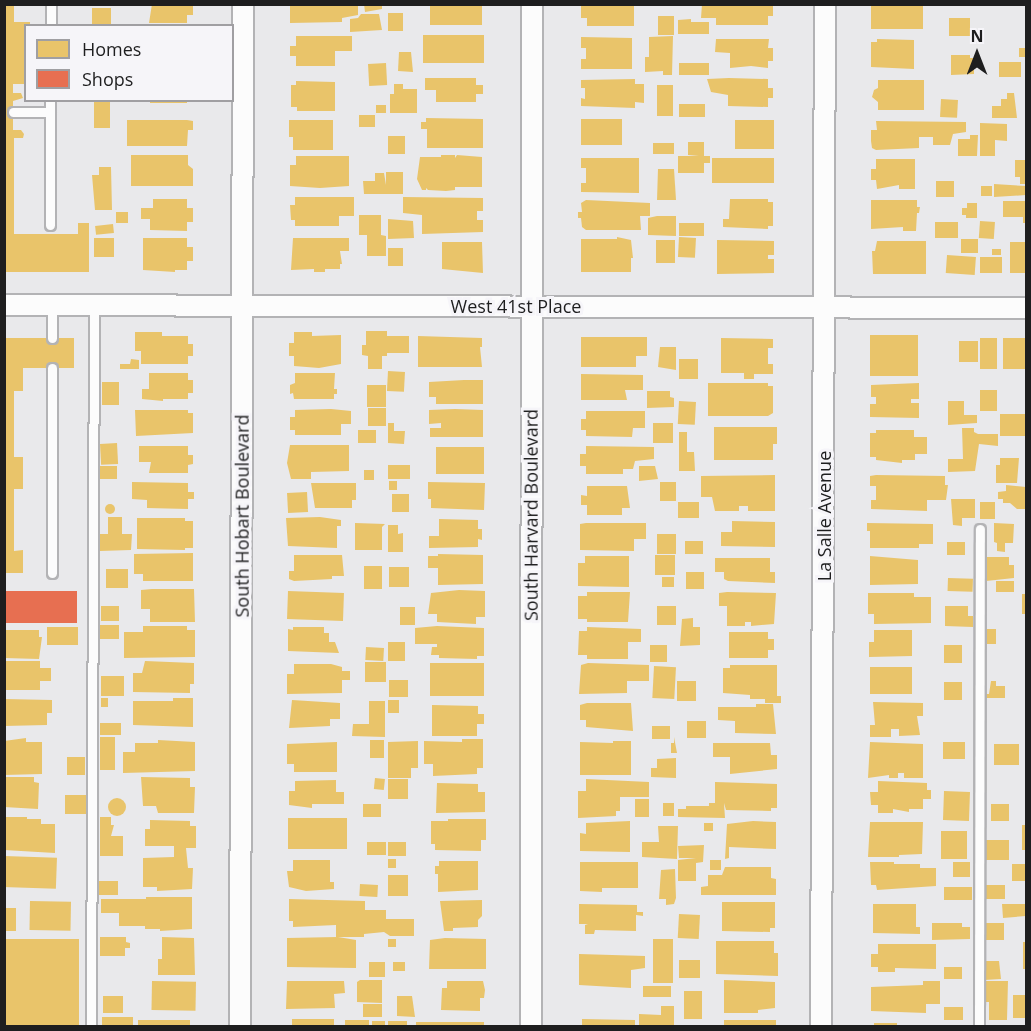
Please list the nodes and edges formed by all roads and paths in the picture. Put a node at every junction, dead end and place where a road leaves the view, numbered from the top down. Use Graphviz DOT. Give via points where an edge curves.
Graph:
graph roads {
  1 [pos="51,4"];
  2 [pos="243,4"];
  3 [pos="532,4"];
  4 [pos="825,4"];
  5 [pos="51,24"];
  6 [pos="50,102"];
  7 [pos="13,112"];
  8 [pos="50,112"];
  9 [pos="50,225"];
  10 [pos="4,305"];
  11 [pos="52,305"];
  12 [pos="94,305"];
  13 [pos="243,305"];
  14 [pos="531,306"];
  15 [pos="826,308"];
  16 [pos="1026,308"];
  17 [pos="52,338"];
  18 [pos="52,368"];
  19 [pos="980,529"];
  20 [pos="52,573"];
  21 [pos="91,1026"];
  22 [pos="240,1026"];
  23 [pos="531,1026"];
  24 [pos="821,1026"];
  25 [pos="979,1026"];
  1 -- 5 [label="lane"];
  2 -- 13 [label="street, South Hobart Boulevard"];
  3 -- 14 [label="street, South Harvard Boulevard"];
  4 -- 15 [label="street, La Salle Avenue"];
  6 -- 8 [label="lane"];
  7 -- 8 [label="lane"];
  8 -- 9 [label="lane"];
  10 -- 11 [label="street, West 41st Place"];
  11 -- 12 [label="street, West 41st Place"];
  11 -- 17 [label="lane"];
  12 -- 13 [label="street, West 41st Place"];
  12 -- 21 [label="lane"];
  13 -- 14 [label="street, West 41st Place"];
  13 -- 22 [label="street, South Hobart Boulevard"];
  14 -- 15 [label="street, West 41st Place"];
  14 -- 23 [label="street, South Harvard Boulevard"];
  15 -- 16 [label="street, West 41st Place"];
  15 -- 24 [label="street, La Salle Avenue"];
  18 -- 20 [label="lane"];
  19 -- 25 [label="lane"];
}
